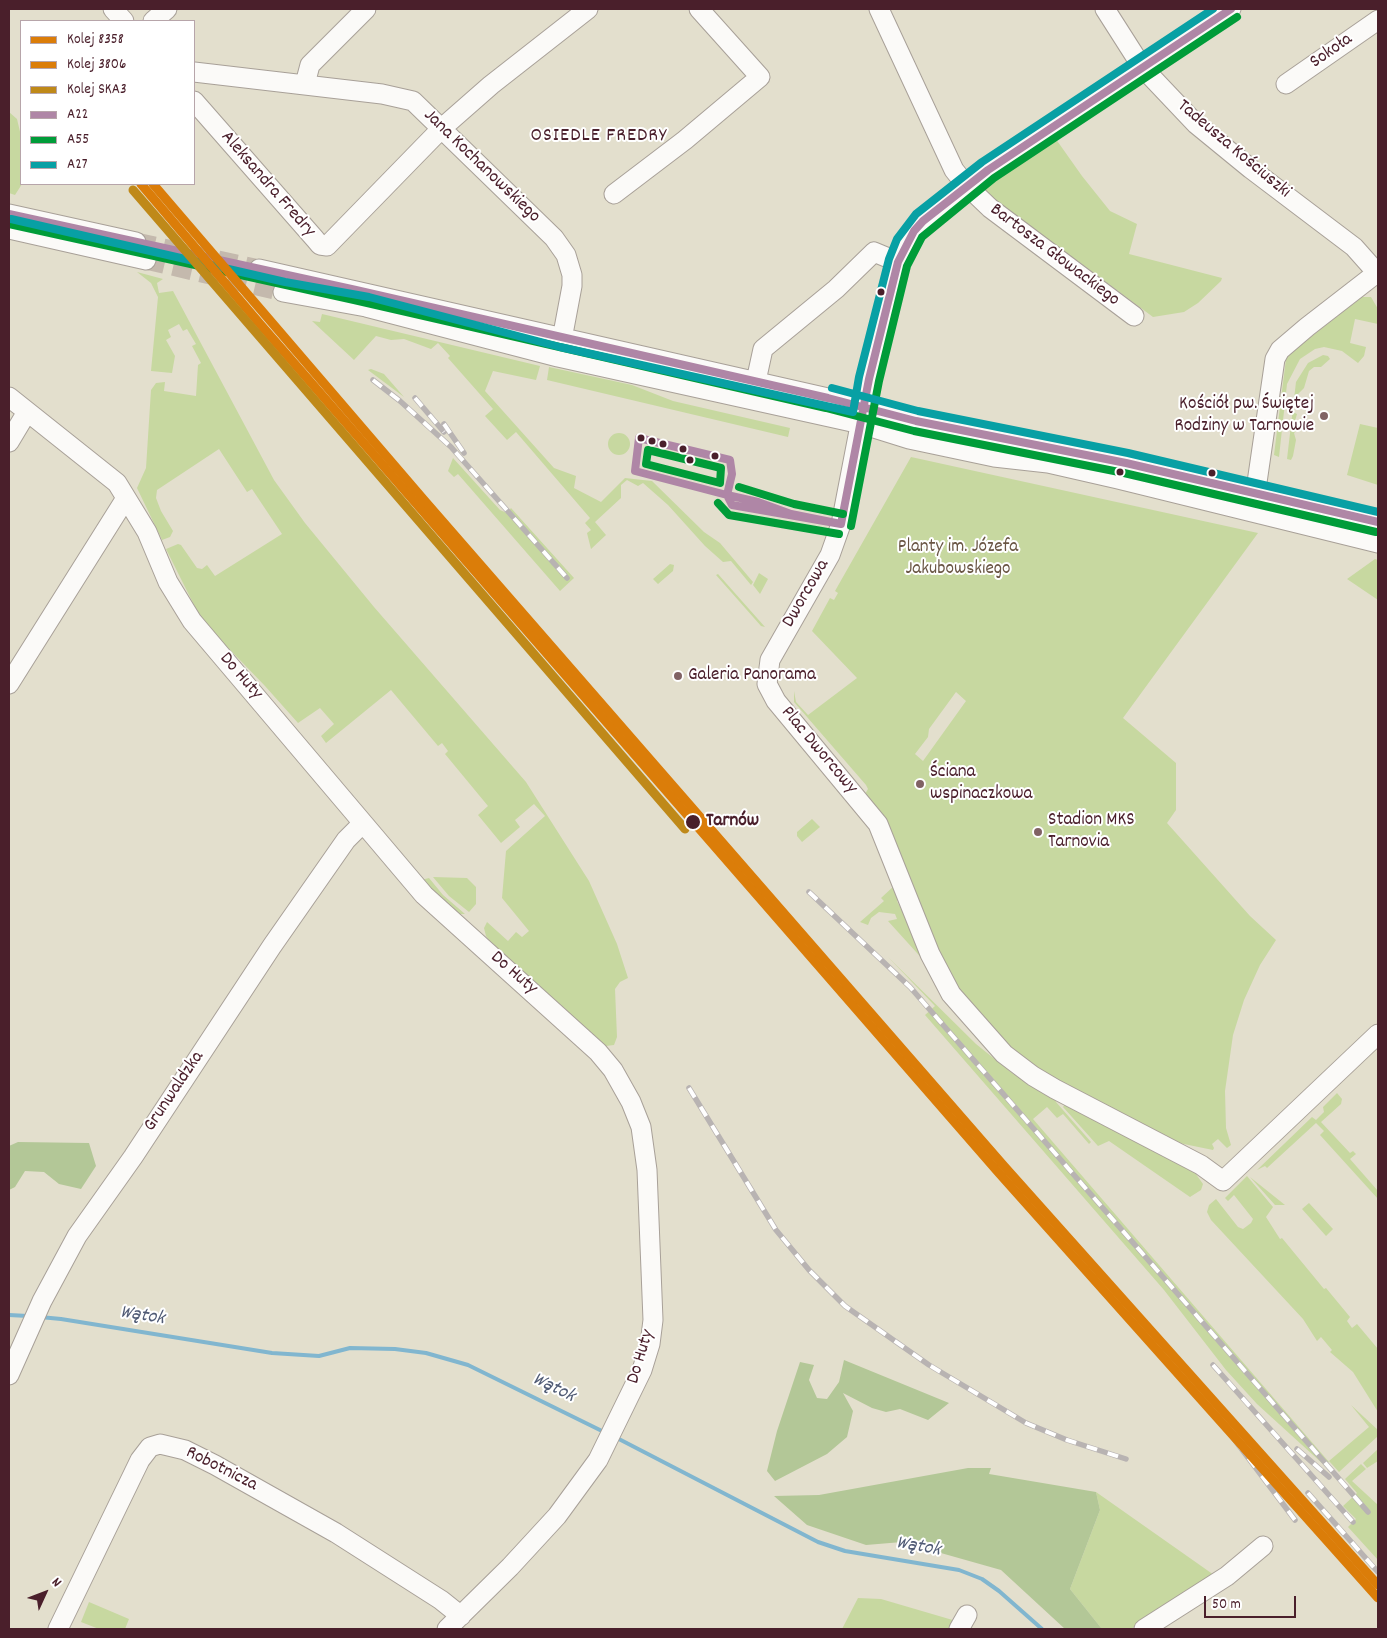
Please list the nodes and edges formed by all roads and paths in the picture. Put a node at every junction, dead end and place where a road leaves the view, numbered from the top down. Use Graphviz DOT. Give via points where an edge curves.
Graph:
graph roads {
  1 [pos="113,9"];
  2 [pos="167,9"];
  3 [pos="366,9"];
  4 [pos="588,9"];
  5 [pos="698,9"];
  6 [pos="879,9"];
  7 [pos="1105,9"];
  8 [pos="1231,9"];
  9 [pos="123,20"];
  10 [pos="154,20"];
  11 [pos="1378,20"];
  12 [pos="1142,67"];
  13 [pos="195,72"];
  14 [pos="304,84"];
  15 [pos="1286,84"];
  16 [pos="195,102"];
  17 [pos="442,128"];
  18 [pos="966,185"];
  19 [pos="614,194"];
  20 [pos="12,226"];
  21 [pos="136,242"];
  22 [pos="146,260"];
  23 [pos="898,262"];
  24 [pos="259,269"];
  25 [pos="1378,273"];
  26 [pos="284,292"];
  27 [pos="1134,316"];
  28 [pos="560,347"];
  29 [pos="756,381"];
  30 [pos="9,397"];
  31 [pos="27,412"];
  32 [pos="862,416"];
  33 [pos="9,442"];
  34 [pos="1257,492"];
  35 [pos="126,498"];
  36 [pos="1252,512"];
  37 [pos="1378,522"];
  38 [pos="1378,543"];
  39 [pos="778,645"];
  40 [pos="9,684"];
  41 [pos="364,823"];
  42 [pos="1378,1034"];
  43 [pos="9,1375"];
  44 [pos="1263,1546"];
  45 [pos="461,1616"];
  46 [pos="58,1629"];
  47 [pos="447,1629"];
  48 [pos="1144,1629"];
  1 -- 9 [label="street"];
  2 -- 10 [label="street"];
  3 -- 14 [label="street" via="310,65"];
  4 -- 17 [label="street, Aleksandra Fredry" via="491,84"];
  5 -- 19 [label="street" via="760,77"];
  6 -- 18 [label="street, Bartosza Głowackiego" via="954,170"];
  7 -- 12 [label="street, Tadeusza Kościuszki"];
  8 -- 12 [label="street, Dworcowa"];
  11 -- 15 [label="street, Sokoła"];
  12 -- 18 [label="street, Dworcowa"];
  12 -- 25 [label="street, Tadeusza Kościuszki" via="1196,124 1354,247"];
  13 -- 14 [label="street, Jana Kochanowskiego"];
  14 -- 17 [label="street, Jana Kochanowskiego" via="382,94 413,102"];
  16 -- 17 [label="street, Aleksandra Fredry" via="324,246 330,245"];
  17 -- 28 [label="street, Jana Kochanowskiego" via="554,238 566,254 572,286"];
  18 -- 23 [label="street, Dworcowa" via="923,221 906,244"];
  18 -- 27 [label="street, Bartosza Głowackiego" via="990,208"];
  20 -- 21 [label="street"];
  20 -- 22 [label="street"];
  23 -- 29 [label="street" via="874,252 836,289 763,349"];
  23 -- 32 [label="street, Dworcowa"];
  24 -- 28 [label="street"];
  25 -- 34 [label="street" via="1307,327 1280,350 1275,359"];
  26 -- 28 [label="street"];
  28 -- 29 [label="street"];
  28 -- 32 [label="street"];
  29 -- 32 [label="street"];
  30 -- 31 [label="street, Do Huty"];
  31 -- 33 [label="street"];
  31 -- 35 [label="street, Do Huty" via="101,468 117,483"];
  32 -- 34 [label="street" via="916,420"];
  32 -- 36 [label="street" via="910,439 1048,463"];
  32 -- 39 [label="street, Dworcowa" via="834,545"];
  34 -- 36 [label="street"];
  34 -- 37 [label="street"];
  35 -- 40 [label="street"];
  35 -- 41 [label="street, Do Huty" via="147,532 168,582 192,621"];
  36 -- 38 [label="street"];
  39 -- 42 [label="street, Plac Dworcowy" via="767,674 770,692 878,824 946,986 1004,1054 1055,1089 1201,1165 1223,1181"];
  41 -- 43 [label="street, Grunwaldzka" via="346,840 272,946 78,1236 42,1301"];
  41 -- 45 [label="street, Do Huty" via="436,907 598,1052 613,1070 641,1127 647,1170 653,1320 642,1370 598,1460 556,1516"];
  44 -- 48 [label="street" via="1227,1576"];
  45 -- 46 [label="street, Robotnicza" via="401,1574 319,1524 208,1461 185,1450 160,1444 150,1447 140,1460"];
  45 -- 47 [label="street, Do Huty"];
}
